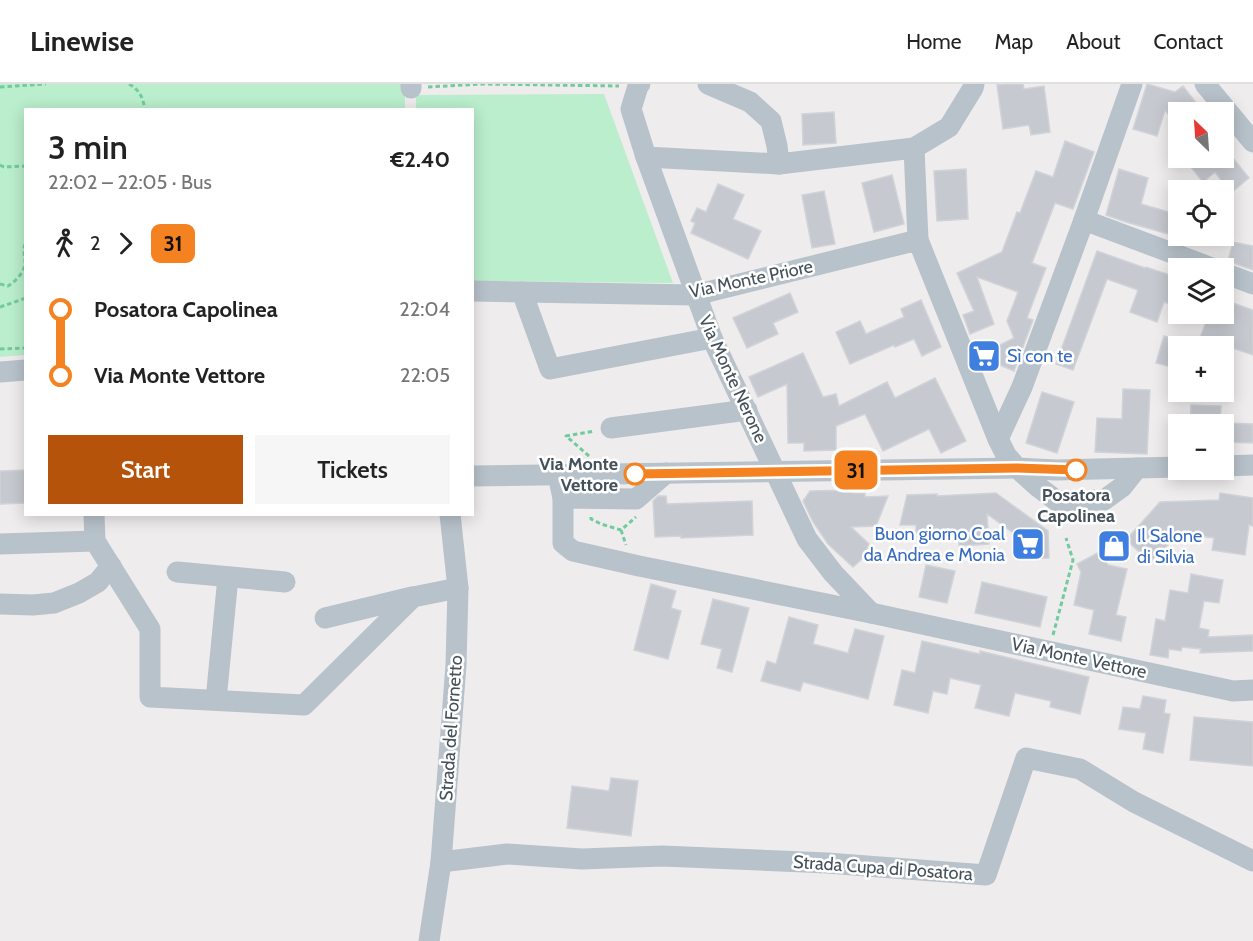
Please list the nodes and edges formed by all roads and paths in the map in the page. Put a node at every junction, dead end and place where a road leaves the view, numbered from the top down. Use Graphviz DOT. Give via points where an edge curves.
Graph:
graph roads {
  1 [pos="46,84"];
  2 [pos="129,84"];
  3 [pos="708,84"];
  4 [pos="974,84"];
  5 [pos="1132,84"];
  6 [pos="1205,84"];
  7 [pos="639,85"];
  8 [pos="411,86"];
  9 [pos="0,87"];
  10 [pos="145,108"];
  11 [pos="1249,129"];
  12 [pos="914,148"];
  13 [pos="778,155"];
  14 [pos="646,157"];
  15 [pos="0,165"];
  16 [pos="24,166"];
  17 [pos="1084,220"];
  18 [pos="918,240"];
  19 [pos="1185,258"];
  20 [pos="24,265"];
  21 [pos="1234,277"];
  22 [pos="0,284"];
  23 [pos="1253,284"];
  24 [pos="474,291"];
  25 [pos="522,292"];
  26 [pos="695,295"];
  27 [pos="24,299"];
  28 [pos="0,307"];
  29 [pos="712,338"];
  30 [pos="24,348"];
  31 [pos="0,349"];
  32 [pos="24,370"];
  33 [pos="0,372"];
  34 [pos="747,410"];
  35 [pos="611,428"];
  36 [pos="998,439"];
  37 [pos="591,458"];
  38 [pos="1253,465"];
  39 [pos="1234,466"];
  40 [pos="1168,467"];
  41 [pos="1017,468"];
  42 [pos="1137,468"];
  43 [pos="775,471"];
  44 [pos="666,473"];
  45 [pos="558,475"];
  46 [pos="474,476"];
  47 [pos="563,498"];
  48 [pos="591,512"];
  49 [pos="94,516"];
  50 [pos="450,516"];
  51 [pos="636,517"];
  52 [pos="1066,538"];
  53 [pos="95,541"];
  54 [pos="0,544"];
  55 [pos="111,566"];
  56 [pos="177,572"];
  57 [pos="228,577"];
  58 [pos="285,582"];
  59 [pos="458,588"];
  60 [pos="413,597"];
  61 [pos="0,604"];
  62 [pos="871,613"];
  63 [pos="325,618"];
  64 [pos="1049,652"];
  65 [pos="1253,690"];
  66 [pos="216,700"];
  67 [pos="441,861"];
  68 [pos="1253,861"];
  69 [pos="429,941"];
  1 -- 9 [label="path"];
  2 -- 10 [label="path" via="137,88"];
  3 -- 13 [label="street" via="750,102 771,121"];
  4 -- 12 [label="street" via="949,128"];
  5 -- 17 [label="street"];
  6 -- 11 [label="street"];
  7 -- 8 [label="path"];
  7 -- 14 [label="street, Via Monte Nerone" via="631,109"];
  12 -- 13 [label="street"];
  12 -- 18 [label="street"];
  13 -- 14 [label="street"];
  14 -- 26 [label="street, Via Monte Nerone"];
  15 -- 16 [label="path"];
  17 -- 19 [label="street"];
  17 -- 36 [label="street" via="1022,387"];
  18 -- 26 [label="street, Via Monte Priore"];
  18 -- 36 [label="street"];
  20 -- 22 [label="path" via="16,280 8,286"];
  21 -- 23 [label="street"];
  24 -- 25 [label="street, Via Monte Priore"];
  25 -- 26 [label="street, Via Monte Priore"];
  25 -- 29 [label="street" via="550,369"];
  26 -- 29 [label="street, Via Monte Nerone"];
  27 -- 28 [label="path"];
  29 -- 34 [label="street, Via Monte Nerone"];
  30 -- 31 [label="path"];
  32 -- 33 [label="street"];
  34 -- 35 [label="street"];
  34 -- 43 [label="street, Via Monte Nerone"];
  35 -- 37 [label="path" via="566,436"];
  36 -- 41 [label="street"];
  38 -- 39 [label="street"];
  40 -- 42 [label="street"];
  41 -- 42 [label="street"];
  41 -- 42 [label="street" via="1057,501 1104,501"];
  41 -- 43 [label="street"];
  43 -- 44 [label="street"];
  43 -- 62 [label="street, Via Monte Nerone" via="807,539"];
  44 -- 45 [label="street"];
  44 -- 47 [label="street" via="636,499"];
  45 -- 46 [label="street"];
  45 -- 47 [label="street, Via Monte Vettore"];
  47 -- 62 [label="street, Via Monte Vettore" via="563,543 573,551"];
  48 -- 51 [label="path" via="591,519 621,530"];
  49 -- 53 [label="street"];
  50 -- 59 [label="street, Strada del Fornetto"];
  52 -- 64 [label="path" via="1072,560"];
  53 -- 54 [label="street"];
  53 -- 55 [label="street"];
  55 -- 61 [label="street" via="98,582 54,603"];
  55 -- 66 [label="street" via="150,629 150,697"];
  56 -- 57 [label="street"];
  57 -- 58 [label="street"];
  57 -- 66 [label="street"];
  59 -- 60 [label="street"];
  59 -- 67 [label="street, Strada del Fornetto"];
  60 -- 63 [label="street"];
  60 -- 66 [label="street" via="304,705"];
  62 -- 64 [label="street, Via Monte Vettore"];
  64 -- 65 [label="street, Via Monte Vettore" via="1233,691"];
  67 -- 68 [label="street, Strada Cupa di Posatora" via="507,855 582,859 662,856 986,875 1026,758 1080,769 1134,802"];
  67 -- 69 [label="street, Strada del Fornetto"];
}
